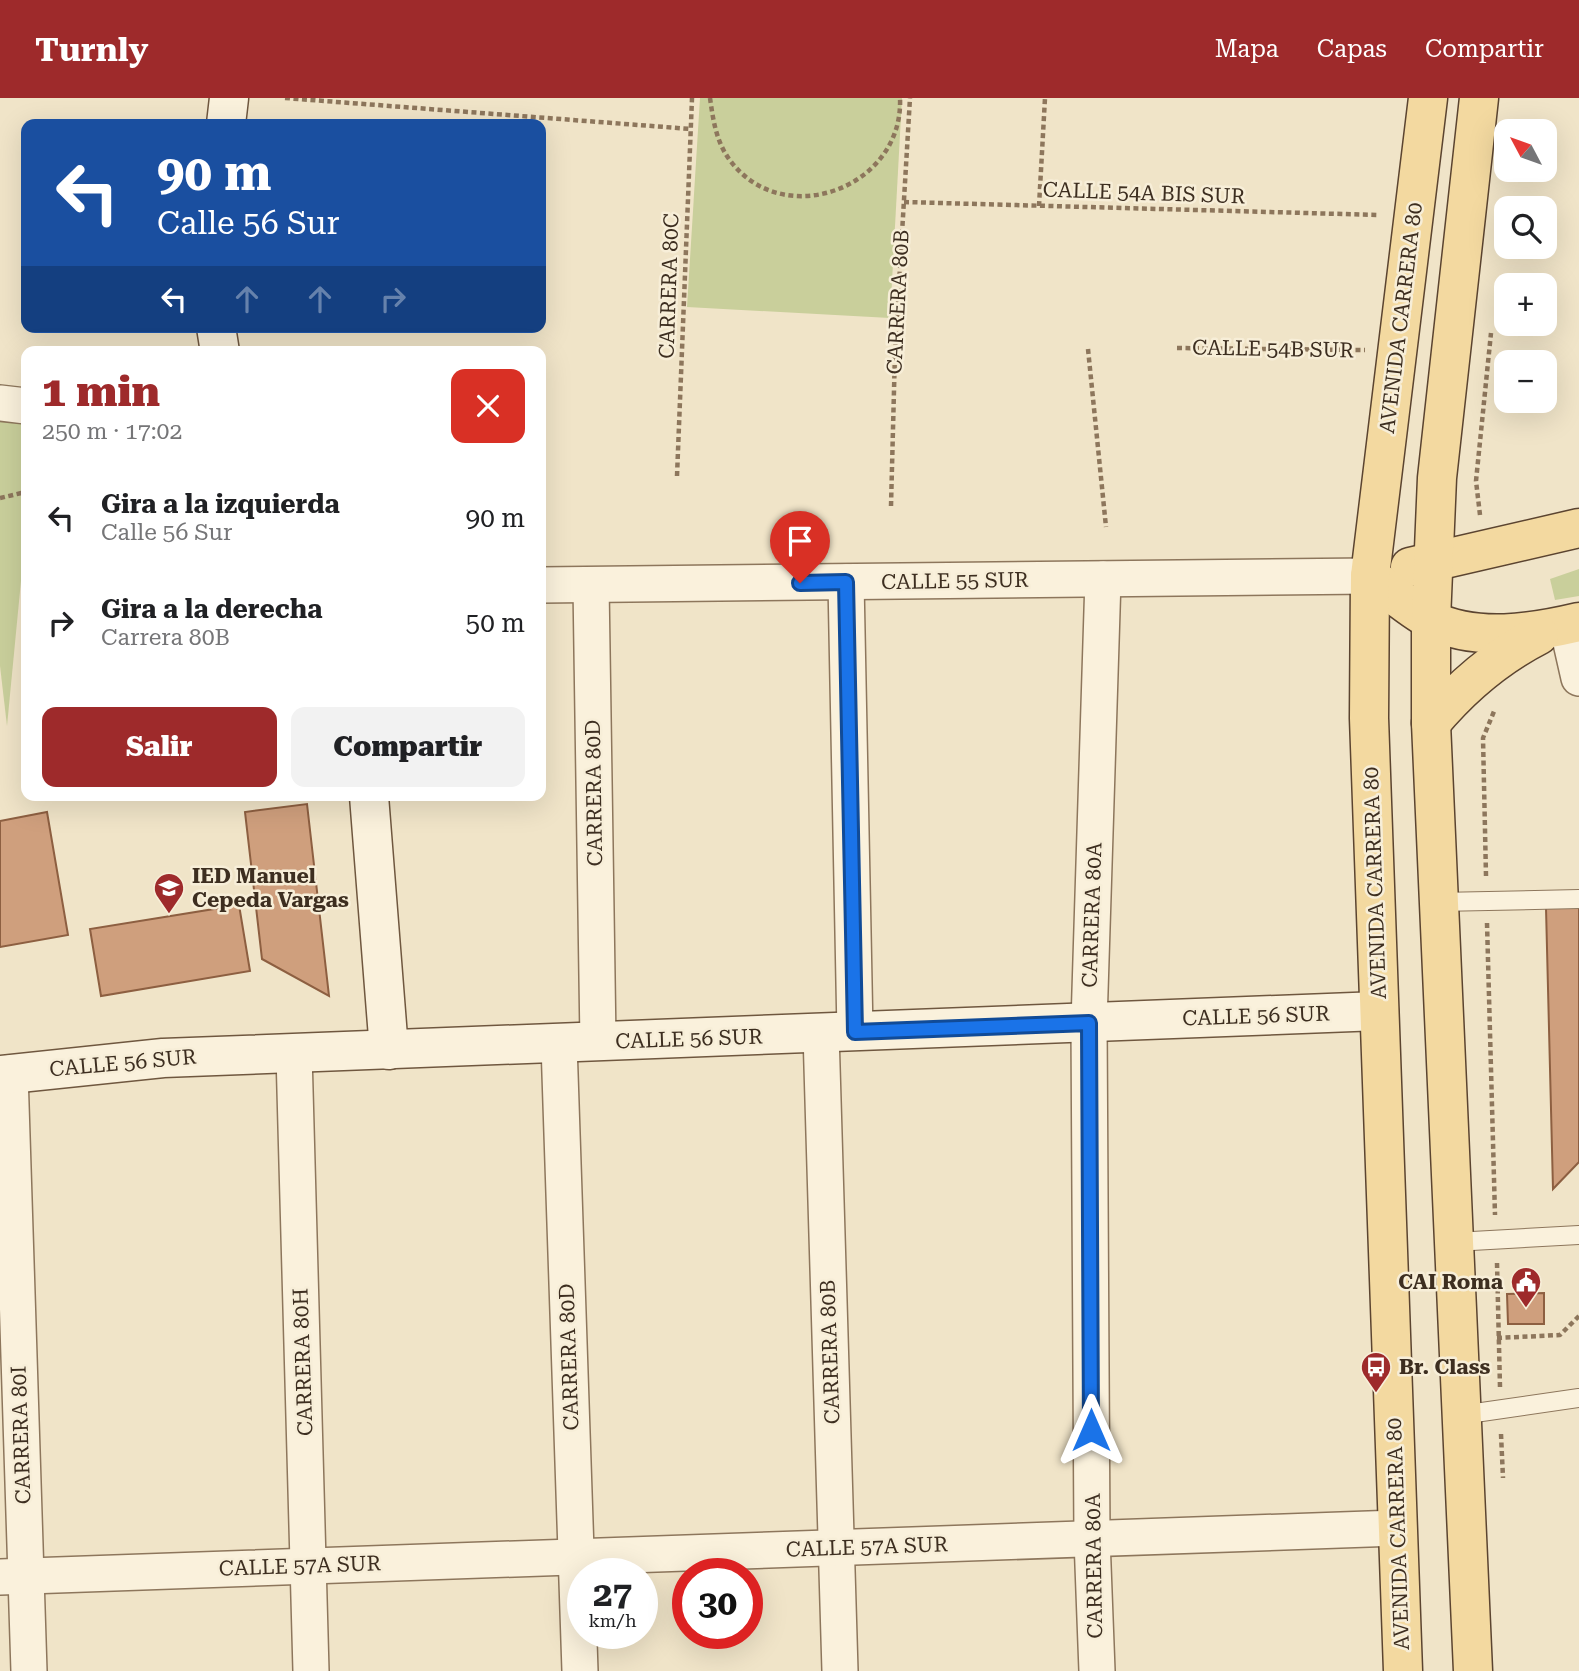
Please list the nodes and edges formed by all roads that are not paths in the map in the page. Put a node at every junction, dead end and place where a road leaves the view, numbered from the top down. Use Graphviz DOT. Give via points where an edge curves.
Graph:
graph roads {
  1 [pos="229,98"];
  2 [pos="1428,98"];
  3 [pos="1479,98"];
  4 [pos="227,119"];
  5 [pos="0,403"];
  6 [pos="21,405"];
  7 [pos="1579,527"];
  8 [pos="1434,561"];
  9 [pos="1370,576"];
  10 [pos="1103,579"];
  11 [pos="846,582"];
  12 [pos="591,585"];
  13 [pos="546,586"];
  14 [pos="1431,620"];
  15 [pos="1565,625"];
  16 [pos="1579,678"];
  17 [pos="1431,723"];
  18 [pos="369,801"];
  19 [pos="1579,900"];
  20 [pos="1438,902"];
  21 [pos="1379,1011"];
  22 [pos="1089,1023"];
  23 [pos="838,1033"];
  24 [pos="598,1042"];
  25 [pos="559,1044"];
  26 [pos="389,1050"];
  27 [pos="294,1054"];
  28 [pos="5,1074"];
  29 [pos="1579,1235"];
  30 [pos="1454,1242"];
  31 [pos="1579,1398"];
  32 [pos="1461,1415"];
  33 [pos="1397,1528"];
  34 [pos="1092,1539"];
  35 [pos="836,1548"];
  36 [pos="576,1556"];
  37 [pos="308,1566"];
  38 [pos="13,1576"];
  39 [pos="29,1671"];
  40 [pos="311,1671"];
  41 [pos="580,1671"];
  42 [pos="839,1671"];
  43 [pos="1097,1671"];
  44 [pos="1403,1671"];
  45 [pos="1473,1671"];
  1 -- 4 [label="street"];
  2 -- 9 [label="main road, AVENIDA CARRERA 80"];
  3 -- 8 [label="main road" via="1437,478"];
  5 -- 6 [label="street"];
  7 -- 8 [label="main road"];
  8 -- 9 [label="main road"];
  8 -- 14 [label="main road"];
  9 -- 10 [label="street, CALLE 55 SUR"];
  9 -- 14 [label="main road"];
  9 -- 21 [label="main road, AVENIDA CARRERA 80" via="1369,718"];
  10 -- 11 [label="street, CALLE 55 SUR"];
  10 -- 22 [label="street, CARRERA 80A"];
  11 -- 12 [label="street, CALLE 55 SUR"];
  11 -- 23 [label="street, CARRERA 80B"];
  12 -- 13 [label="street, CALLE 55 SUR"];
  12 -- 24 [label="street, CARRERA 80D"];
  14 -- 15 [label="main road" via="1496,633"];
  14 -- 17 [label="main road"];
  15 -- 16 [label="street"];
  15 -- 17 [label="main road" via="1500,657"];
  17 -- 20 [label="main road"];
  18 -- 26 [label="street"];
  19 -- 20 [label="lane"];
  20 -- 30 [label="main road"];
  21 -- 22 [label="street, CALLE 56 SUR"];
  21 -- 33 [label="main road, AVENIDA CARRERA 80"];
  22 -- 23 [label="street, CALLE 56 SUR"];
  22 -- 34 [label="street, CARRERA 80A"];
  23 -- 24 [label="street, CALLE 56 SUR"];
  23 -- 35 [label="street, CARRERA 80B"];
  24 -- 25 [label="street, CALLE 56 SUR"];
  25 -- 26 [label="street, CALLE 56 SUR"];
  25 -- 36 [label="street, CARRERA 80D"];
  26 -- 27 [label="street, CALLE 56 SUR"];
  27 -- 28 [label="street, CALLE 56 SUR" via="163,1058"];
  27 -- 37 [label="street, CARRERA 80H"];
  28 -- 38 [label="street, CARRERA 80I"];
  29 -- 30 [label="lane"];
  30 -- 32 [label="main road"];
  31 -- 32 [label="lane"];
  32 -- 45 [label="main road"];
  33 -- 34 [label="street, CALLE 57A SUR"];
  33 -- 44 [label="main road, AVENIDA CARRERA 80"];
  34 -- 35 [label="street, CALLE 57A SUR"];
  34 -- 43 [label="street, CARRERA 80A"];
  35 -- 36 [label="street, CALLE 57A SUR"];
  35 -- 42 [label="street, CARRERA 80B"];
  36 -- 37 [label="street, CALLE 57A SUR"];
  36 -- 41 [label="street, CARRERA 80D"];
  37 -- 38 [label="street, CALLE 57A SUR"];
  37 -- 40 [label="street, CARRERA 80H"];
  38 -- 39 [label="street, CARRERA 80I"];
}
